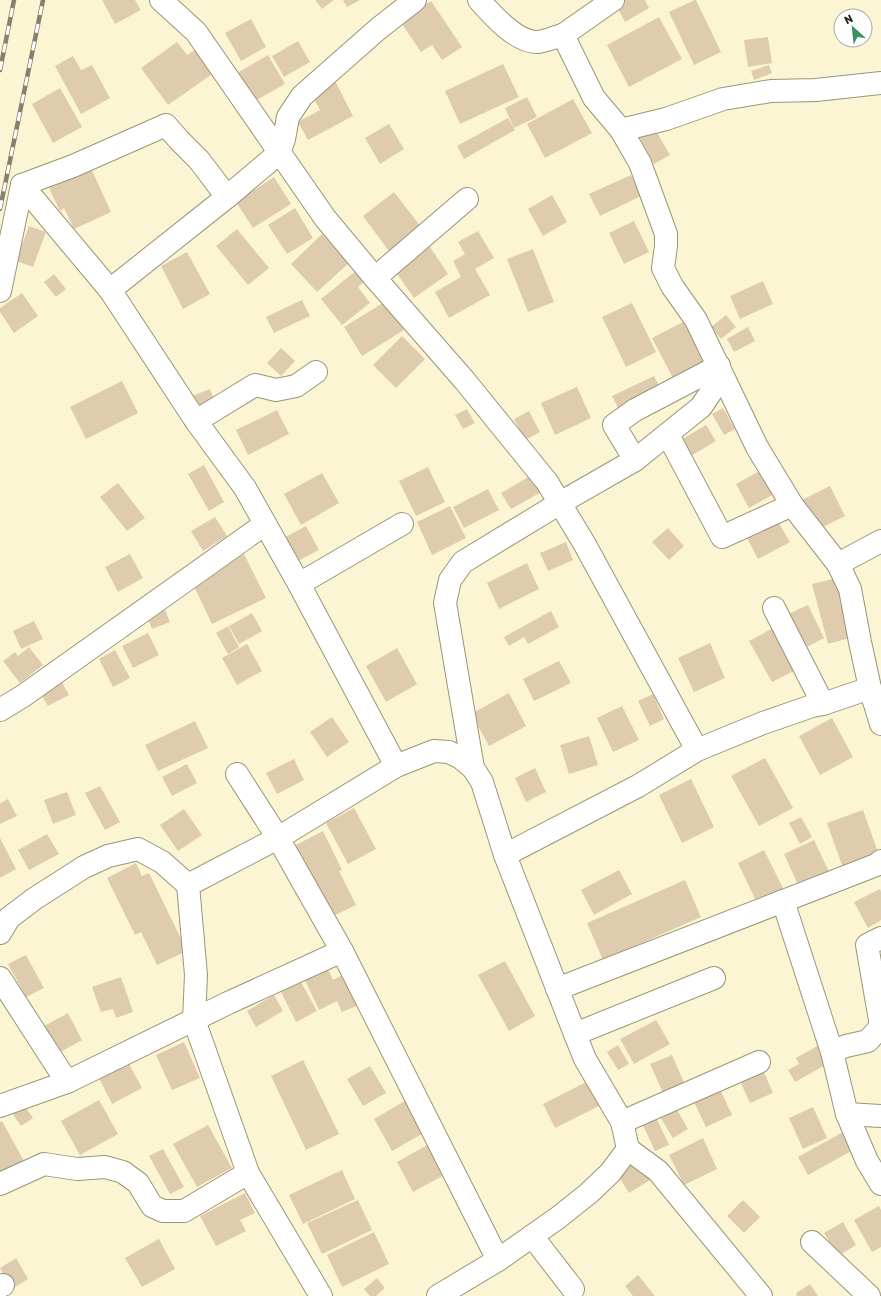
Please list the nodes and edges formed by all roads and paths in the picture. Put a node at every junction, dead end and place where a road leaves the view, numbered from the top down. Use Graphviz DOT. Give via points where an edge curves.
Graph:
graph roads {
  1 [pos="161,0"];
  2 [pos="415,0"];
  3 [pos="479,0"];
  4 [pos="613,0"];
  5 [pos="563,35"];
  6 [pos="881,83"];
  7 [pos="621,130"];
  8 [pos="279,153"];
  9 [pos="22,185"];
  10 [pos="227,197"];
  11 [pos="467,199"];
  12 [pos="375,278"];
  13 [pos="110,290"];
  14 [pos="0,291"];
  15 [pos="718,366"];
  16 [pos="316,372"];
  17 [pos="196,421"];
  18 [pos="668,435"];
  19 [pos="635,460"];
  20 [pos="560,504"];
  21 [pos="792,505"];
  22 [pos="265,524"];
  23 [pos="402,524"];
  24 [pos="881,541"];
  25 [pos="838,564"];
  26 [pos="299,584"];
  27 [pos="774,608"];
  28 [pos="870,688"];
  29 [pos="823,704"];
  30 [pos="0,710"];
  31 [pos="881,724"];
  32 [pos="697,750"];
  33 [pos="396,766"];
  34 [pos="474,768"];
  35 [pos="237,774"];
  36 [pos="278,838"];
  37 [pos="506,855"];
  38 [pos="881,861"];
  39 [pos="188,885"];
  40 [pos="783,901"];
  41 [pos="0,933"];
  42 [pos="881,938"];
  43 [pos="342,951"];
  44 [pos="0,978"];
  45 [pos="714,978"];
  46 [pos="557,989"];
  47 [pos="194,1020"];
  48 [pos="575,1034"];
  49 [pos="832,1052"];
  50 [pos="759,1062"];
  51 [pos="67,1082"];
  52 [pos="0,1106"];
  53 [pos="848,1114"];
  54 [pos="881,1116"];
  55 [pos="622,1122"];
  56 [pos="628,1149"];
  57 [pos="248,1173"];
  58 [pos="0,1184"];
  59 [pos="881,1184"];
  60 [pos="532,1236"];
  61 [pos="812,1242"];
  62 [pos="498,1260"];
  63 [pos="881,1286"];
  64 [pos="573,1289"];
  65 [pos="321,1296"];
  66 [pos="438,1296"];
  67 [pos="761,1296"];
  68 [pos="871,1296"];
  1 -- 8 [label="street" via="196,32"];
  2 -- 8 [label="street" via="302,96 288,117"];
  3 -- 5 [label="street" via="510,31 524,39 538,42"];
  4 -- 5 [label="street"];
  5 -- 7 [label="street" via="594,98"];
  6 -- 7 [label="street" via="816,90 771,91 723,99 666,119"];
  7 -- 15 [label="street" via="640,163 666,234 663,268 672,286 696,320"];
  8 -- 10 [label="street"];
  8 -- 12 [label="street" via="325,218"];
  9 -- 10 [label="street" via="73,166 166,125 199,160"];
  9 -- 13 [label="street"];
  9 -- 14 [label="street"];
  10 -- 13 [label="street"];
  11 -- 12 [label="street"];
  12 -- 20 [label="street" via="465,381 548,482"];
  13 -- 17 [label="street"];
  15 -- 18 [label="street" via="717,383 701,407"];
  15 -- 19 [label="street" via="634,410 614,424"];
  15 -- 21 [label="street" via="756,447"];
  16 -- 17 [label="street" via="296,386 276,390 255,385"];
  17 -- 22 [label="street" via="245,488"];
  18 -- 19 [label="street"];
  18 -- 21 [label="street" via="722,537"];
  19 -- 20 [label="street"];
  20 -- 32 [label="street"];
  20 -- 34 [label="street" via="463,562 450,580 445,603"];
  21 -- 25 [label="street"];
  22 -- 26 [label="street"];
  22 -- 30 [label="street"];
  23 -- 26 [label="street"];
  24 -- 25 [label="street"];
  25 -- 28 [label="street" via="850,589"];
  26 -- 33 [label="street"];
  27 -- 29 [label="street"];
  28 -- 29 [label="street"];
  28 -- 31 [label="street"];
  29 -- 32 [label="street" via="763,723"];
  32 -- 37 [label="street" via="638,786"];
  33 -- 34 [label="street" via="434,751 448,752"];
  33 -- 36 [label="street"];
  34 -- 37 [label="street" via="482,782"];
  35 -- 36 [label="street"];
  36 -- 39 [label="street"];
  36 -- 43 [label="street"];
  37 -- 46 [label="street"];
  38 -- 40 [label="street"];
  39 -- 41 [label="street" via="162,862 138,849 108,856 84,867 34,899 9,918"];
  39 -- 47 [label="street" via="196,975"];
  40 -- 46 [label="street"];
  40 -- 49 [label="street"];
  42 -- 49 [label="street" via="867,945 881,1026 868,1042 846,1046"];
  43 -- 47 [label="street"];
  43 -- 62 [label="street"];
  44 -- 51 [label="street"];
  45 -- 48 [label="street"];
  46 -- 48 [label="street"];
  47 -- 51 [label="street"];
  47 -- 57 [label="street"];
  48 -- 55 [label="street" via="585,1059"];
  49 -- 53 [label="street"];
  50 -- 55 [label="street"];
  51 -- 52 [label="street"];
  53 -- 54 [label="street"];
  53 -- 59 [label="street" via="867,1161"];
  55 -- 56 [label="street"];
  56 -- 60 [label="street" via="610,1173 589,1193"];
  56 -- 67 [label="street" via="658,1171"];
  57 -- 58 [label="street" via="184,1211 163,1211 152,1206 138,1183 122,1172 105,1167 76,1169 44,1164"];
  57 -- 65 [label="street"];
  60 -- 62 [label="street"];
  60 -- 64 [label="street"];
  61 -- 68 [label="street"];
  62 -- 66 [label="street"];
  63 -- 68 [label="street"];
}
